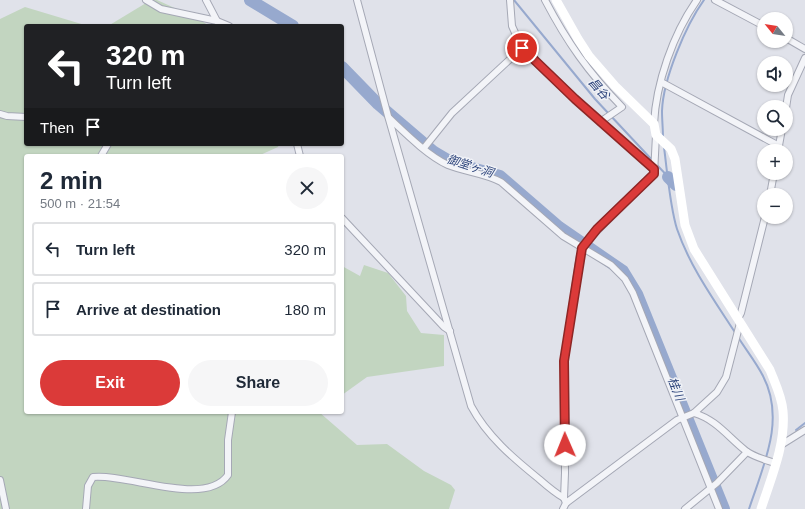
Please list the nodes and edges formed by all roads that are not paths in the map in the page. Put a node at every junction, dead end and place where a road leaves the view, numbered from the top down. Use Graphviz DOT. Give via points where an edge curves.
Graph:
graph roads {
  1 [pos="146,0"];
  2 [pos="206,0"];
  3 [pos="357,0"];
  4 [pos="510,0"];
  5 [pos="545,0"];
  6 [pos="556,0"];
  7 [pos="697,0"];
  8 [pos="715,0"];
  9 [pos="217,21"];
  10 [pos="757,22"];
  11 [pos="224,24"];
  12 [pos="793,42"];
  13 [pos="522,48"];
  14 [pos="805,49"];
  15 [pos="805,58"];
  16 [pos="661,82"];
  17 [pos="787,100"];
  18 [pos="0,114"];
  19 [pos="24,117"];
  20 [pos="389,118"];
  21 [pos="600,122"];
  22 [pos="654,124"];
  23 [pos="656,136"];
  24 [pos="772,144"];
  25 [pos="424,148"];
  26 [pos="654,169"];
  27 [pos="344,220"];
  28 [pos="763,224"];
  29 [pos="582,248"];
  30 [pos="739,321"];
  31 [pos="450,331"];
  32 [pos="232,414"];
  33 [pos="692,414"];
  34 [pos="682,418"];
  35 [pos="805,430"];
  36 [pos="781,446"];
  37 [pos="747,452"];
  38 [pos="775,463"];
  39 [pos="0,480"];
  40 [pos="710,489"];
  41 [pos="564,504"];
  42 [pos="6,509"];
  43 [pos="86,509"];
  44 [pos="685,509"];
  45 [pos="719,509"];
  46 [pos="761,509"];
  1 -- 9 [label="street" via="174,13"];
  2 -- 9 [label="street"];
  3 -- 20 [label="street"];
  4 -- 13 [label="street" via="512,26"];
  5 -- 21 [label="street" via="584,65 622,107"];
  6 -- 22 [label="street" via="578,40 600,69"];
  7 -- 16 [label="street" via="682,24"];
  8 -- 10 [label="street"];
  9 -- 11 [label="street"];
  12 -- 14 [label="street"];
  13 -- 21 [label="street"];
  13 -- 25 [label="street" via="452,114"];
  15 -- 17 [label="street"];
  16 -- 22 [label="street" via="655,102"];
  16 -- 24 [label="street"];
  18 -- 19 [label="street"];
  20 -- 25 [label="street"];
  20 -- 31 [label="street"];
  21 -- 26 [label="street"];
  22 -- 23 [label="street"];
  23 -- 26 [label="street"];
  23 -- 30 [label="street" via="671,149 678,173 685,225 694,248"];
  25 -- 29 [label="street" via="447,164 501,182 564,236"];
  26 -- 29 [label="street" via="654,174 597,229"];
  27 -- 31 [label="street"];
  28 -- 30 [label="street"];
  29 -- 34 [label="street" via="611,266 633,293"];
  29 -- 41 [label="street" via="564,361"];
  30 -- 33 [label="street" via="723,384"];
  30 -- 36 [label="street" via="770,370 779,391 783,410"];
  31 -- 41 [label="street" via="477,417 492,436"];
  32 -- 43 [label="street" via="228,440 228,475 219,485 189,489 102,476 93,477 88,486"];
  33 -- 34 [label="street"];
  33 -- 37 [label="street" via="706,417"];
  34 -- 40 [label="street"];
  34 -- 41 [label="street"];
  35 -- 36 [label="street"];
  36 -- 38 [label="street"];
  37 -- 38 [label="street"];
  37 -- 40 [label="street"];
  38 -- 46 [label="street"];
  39 -- 42 [label="street"];
  40 -- 44 [label="street"];
  40 -- 45 [label="street"];
}
